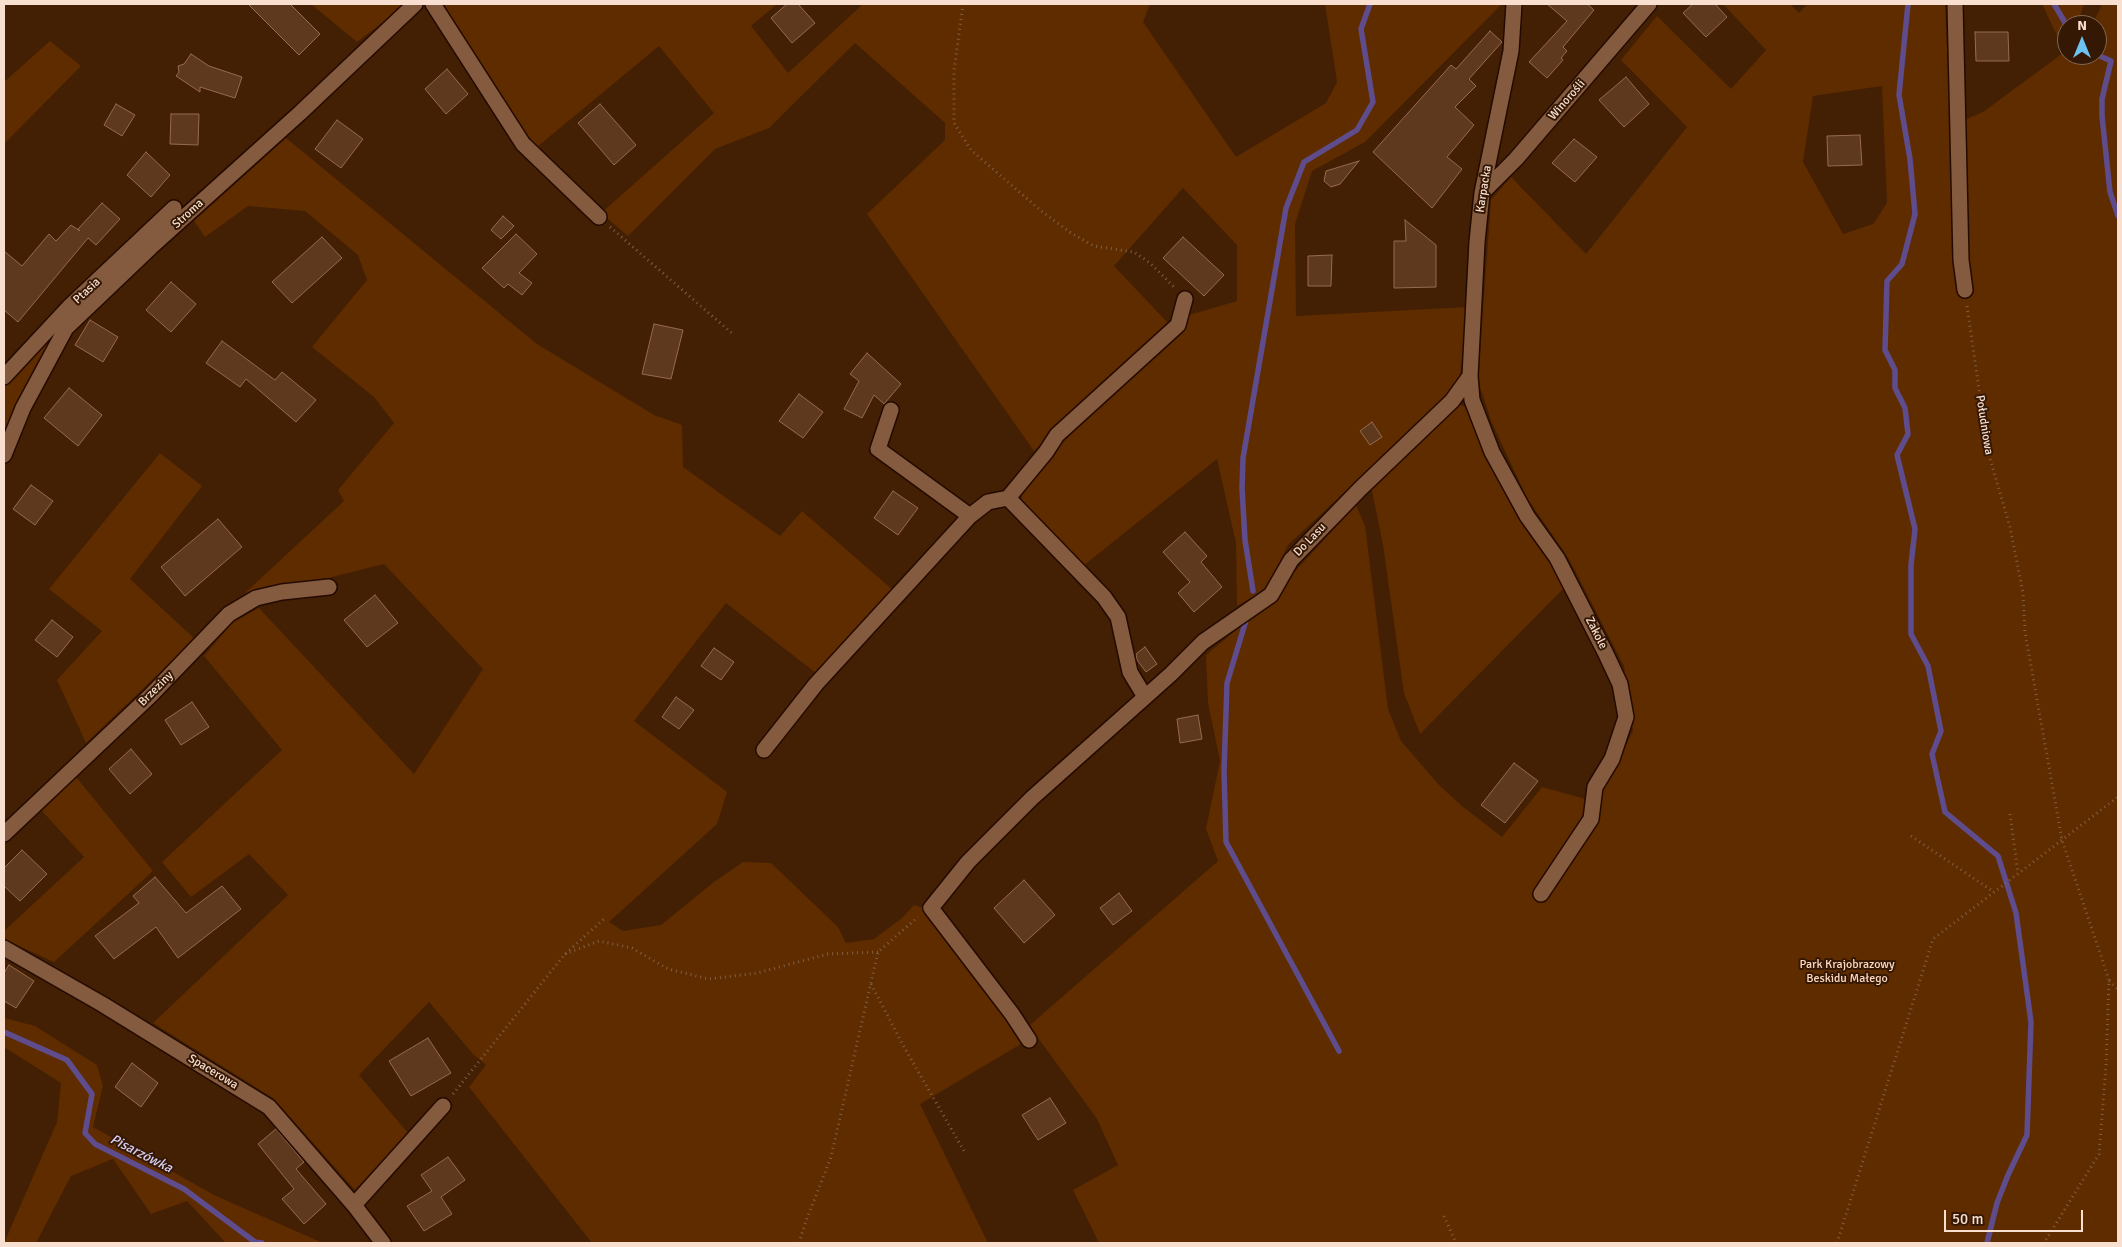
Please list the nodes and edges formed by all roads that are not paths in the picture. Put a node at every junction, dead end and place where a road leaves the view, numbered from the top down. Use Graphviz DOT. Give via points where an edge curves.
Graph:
graph roads {
  1 [pos="415,4"];
  2 [pos="432,4"];
  3 [pos="1514,4"];
  4 [pos="1649,4"];
  5 [pos="1955,4"];
  6 [pos="1482,193"];
  7 [pos="174,208"];
  8 [pos="598,217"];
  9 [pos="110,278"];
  10 [pos="1965,290"];
  11 [pos="1185,299"];
  12 [pos="1470,376"];
  13 [pos="4,377"];
  14 [pos="891,410"];
  15 [pos="4,455"];
  16 [pos="1008,498"];
  17 [pos="970,516"];
  18 [pos="329,587"];
  19 [pos="1145,697"];
  20 [pos="764,750"];
  21 [pos="4,834"];
  22 [pos="1541,894"];
  23 [pos="4,948"];
  24 [pos="1029,1040"];
  25 [pos="443,1106"];
  26 [pos="354,1205"];
  27 [pos="383,1243"];
  1 -- 9 [label="street, Stroma" via="300,114"];
  2 -- 8 [label="street" via="523,144"];
  3 -- 6 [label="street, Karpacka" via="1511,51"];
  4 -- 6 [label="street, Winorośli" via="1516,159"];
  5 -- 10 [label="street" via="1961,260"];
  6 -- 12 [label="street, Karpacka" via="1476,242"];
  7 -- 9 [label="street, Ptasia"];
  9 -- 13 [label="street, Ptasia" via="69,308"];
  9 -- 15 [label="street, Stroma" via="66,328 23,408"];
  11 -- 16 [label="street" via="1178,324 1057,435"];
  12 -- 19 [label="street, Do Lasu" via="1452,401 1291,560 1270,594 1203,642"];
  12 -- 22 [label="street, Zakole" via="1472,400 1492,452 1528,516 1557,558 1605,652 1620,684 1626,717 1612,759 1595,787 1591,819"];
  14 -- 17 [label="street" via="878,448"];
  16 -- 17 [label="street" via="988,502"];
  16 -- 19 [label="street" via="1104,597 1118,617 1130,672"];
  17 -- 20 [label="street" via="816,684"];
  18 -- 21 [label="street, Brzeziny" via="256,598 229,614 150,696"];
  19 -- 24 [label="street, Do Lasu" via="1026,804 968,862 931,908"];
  23 -- 26 [label="street, Spacerowa" via="270,1107"];
  25 -- 26 [label="street"];
  26 -- 27 [label="street, Spacerowa"];
}
